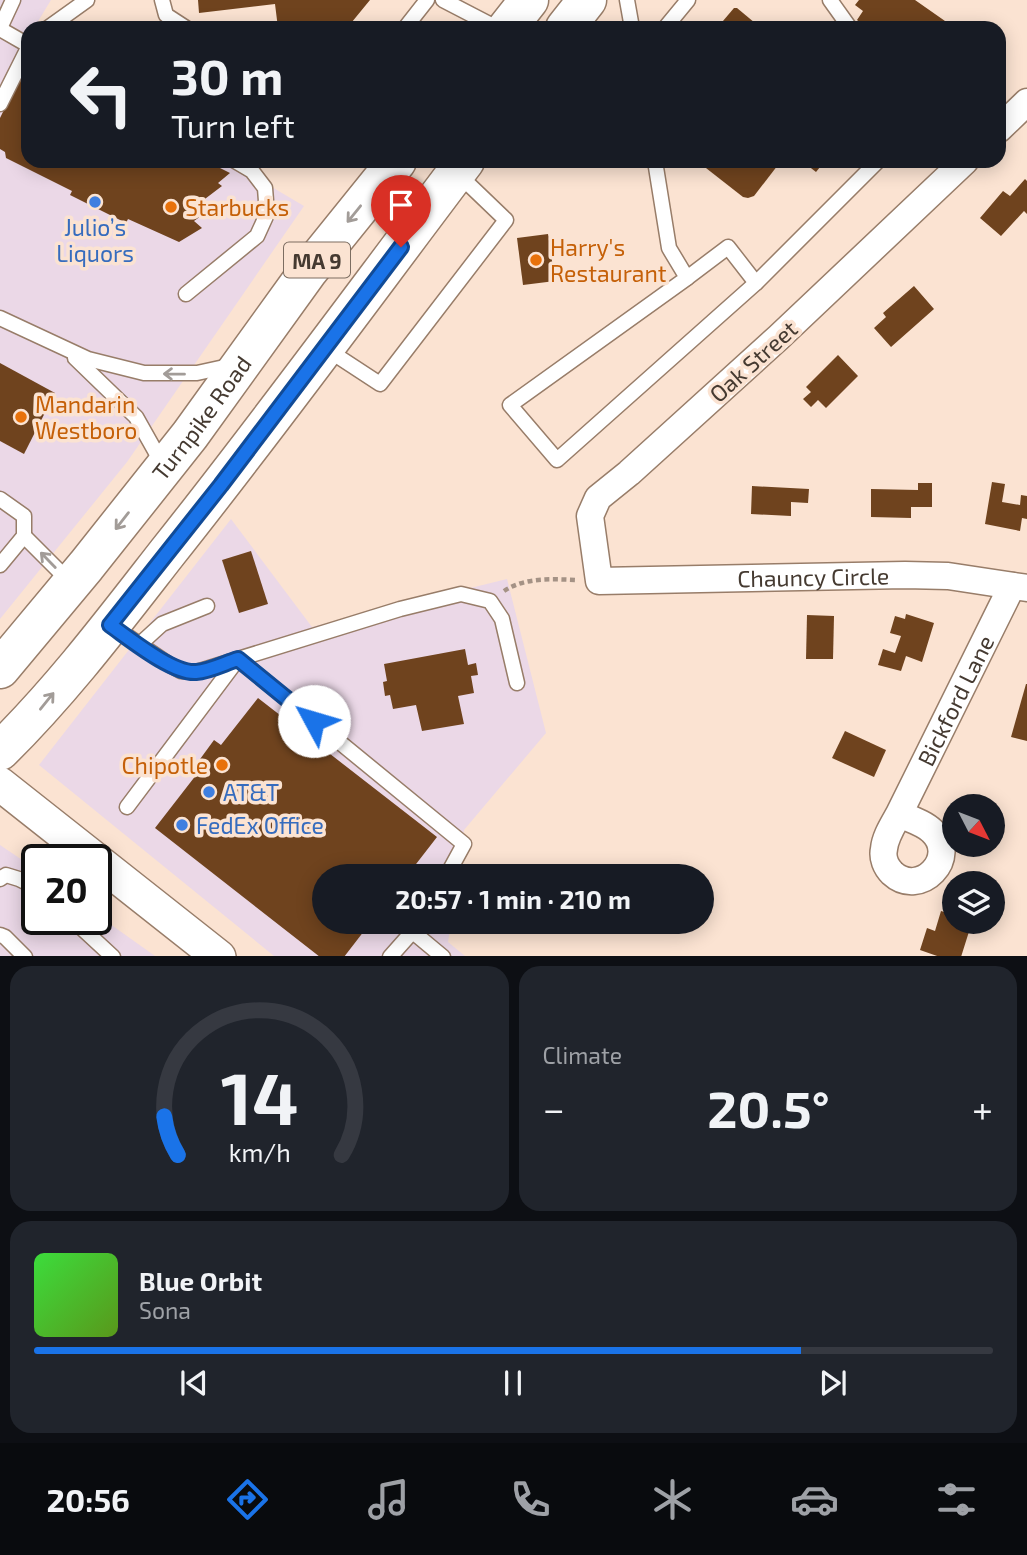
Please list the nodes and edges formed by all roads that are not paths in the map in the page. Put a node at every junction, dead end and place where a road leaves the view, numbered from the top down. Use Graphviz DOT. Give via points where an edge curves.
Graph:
graph roads {
  1 [pos="13,0"];
  2 [pos="87,0"];
  3 [pos="162,0"];
  4 [pos="427,0"];
  5 [pos="443,0"];
  6 [pos="529,0"];
  7 [pos="587,0"];
  8 [pos="627,0"];
  9 [pos="688,0"];
  10 [pos="830,0"];
  11 [pos="58,21"];
  12 [pos="175,21"];
  13 [pos="410,21"];
  14 [pos="484,21"];
  15 [pos="512,21"];
  16 [pos="570,21"];
  17 [pos="631,21"];
  18 [pos="671,21"];
  19 [pos="845,21"];
  20 [pos="0,29"];
  21 [pos="21,42"];
  22 [pos="21,61"];
  23 [pos="1027,102"];
  24 [pos="0,104"];
  25 [pos="1006,122"];
  26 [pos="247,168"];
  27 [pos="391,168"];
  28 [pos="459,168"];
  29 [pos="461,168"];
  30 [pos="656,168"];
  31 [pos="870,168"];
  32 [pos="958,168"];
  33 [pos="687,278"];
  34 [pos="756,283"];
  35 [pos="186,294"];
  36 [pos="0,318"];
  37 [pos="63,347"];
  38 [pos="323,348"];
  39 [pos="241,364"];
  40 [pos="164,467"];
  41 [pos="0,499"];
  42 [pos="24,536"];
  43 [pos="0,565"];
  44 [pos="598,581"];
  45 [pos="72,584"];
  46 [pos="1020,587"];
  47 [pos="207,606"];
  48 [pos="125,635"];
  49 [pos="238,659"];
  50 [pos="0,668"];
  51 [pos="517,683"];
  52 [pos="0,751"];
  53 [pos="0,783"];
  54 [pos="127,807"];
  55 [pos="899,814"];
  56 [pos="453,864"];
  57 [pos="0,879"];
  58 [pos="21,880"];
  59 [pos="411,934"];
  60 [pos="423,934"];
  61 [pos="0,935"];
  62 [pos="89,935"];
  63 [pos="24,956"];
  64 [pos="112,956"];
  65 [pos="218,956"];
  66 [pos="391,956"];
  67 [pos="442,956"];
  1 -- 20 [label="lane"];
  2 -- 11 [label="lane"];
  3 -- 12 [label="lane" via="166,15"];
  4 -- 13 [label="lane"];
  5 -- 14 [label="lane"];
  6 -- 15 [label="highway"];
  7 -- 16 [label="highway"];
  8 -- 17 [label="lane"];
  9 -- 18 [label="lane"];
  10 -- 19 [label="lane"];
  20 -- 21 [label="lane"];
  22 -- 24 [label="lane"];
  23 -- 25 [label="street"];
  26 -- 35 [label="lane" via="265,188 267,214 257,236"];
  27 -- 39 [label="highway, Turnpike Road / MA 9, one-way"];
  28 -- 38 [label="highway, MA 9"];
  29 -- 38 [label="lane" via="506,220 380,384"];
  30 -- 33 [label="lane" via="669,248"];
  31 -- 34 [label="lane"];
  32 -- 44 [label="street, Oak Street" via="779,337 598,498 590,516"];
  33 -- 34 [label="lane" via="727,247"];
  33 -- 34 [label="lane" via="510,405 557,460"];
  36 -- 37 [label="lane"];
  39 -- 37 [label="lane, one-way" via="197,373 144,373 88,359"];
  37 -- 40 [label="lane" via="136,417"];
  38 -- 48 [label="highway, MA 9" via="221,485"];
  39 -- 40 [label="highway, Turnpike Road / MA 9"];
  40 -- 45 [label="highway, Turnpike Road / MA 9, one-way"];
  41 -- 42 [label="lane" via="24,516"];
  42 -- 43 [label="lane"];
  45 -- 42 [label="lane, one-way"];
  44 -- 46 [label="street, Chauncy Circle" via="905,575"];
  45 -- 50 [label="highway, Turnpike Road / MA 9"];
  46 -- 55 [label="street, Bickford Lane"];
  47 -- 48 [label="lane"];
  48 -- 49 [label="lane" via="181,671 196,672"];
  52 -- 48 [label="highway, MA 9, one-way"];
  49 -- 51 [label="lane" via="461,594 490,601 502,619"];
  49 -- 54 [label="lane"];
  49 -- 56 [label="lane" via="464,844"];
  53 -- 65 [label="street"];
  57 -- 58 [label="lane" via="6,875"];
  59 -- 66 [label="lane"];
  60 -- 67 [label="lane"];
  61 -- 63 [label="lane"];
  62 -- 64 [label="lane"];
}
